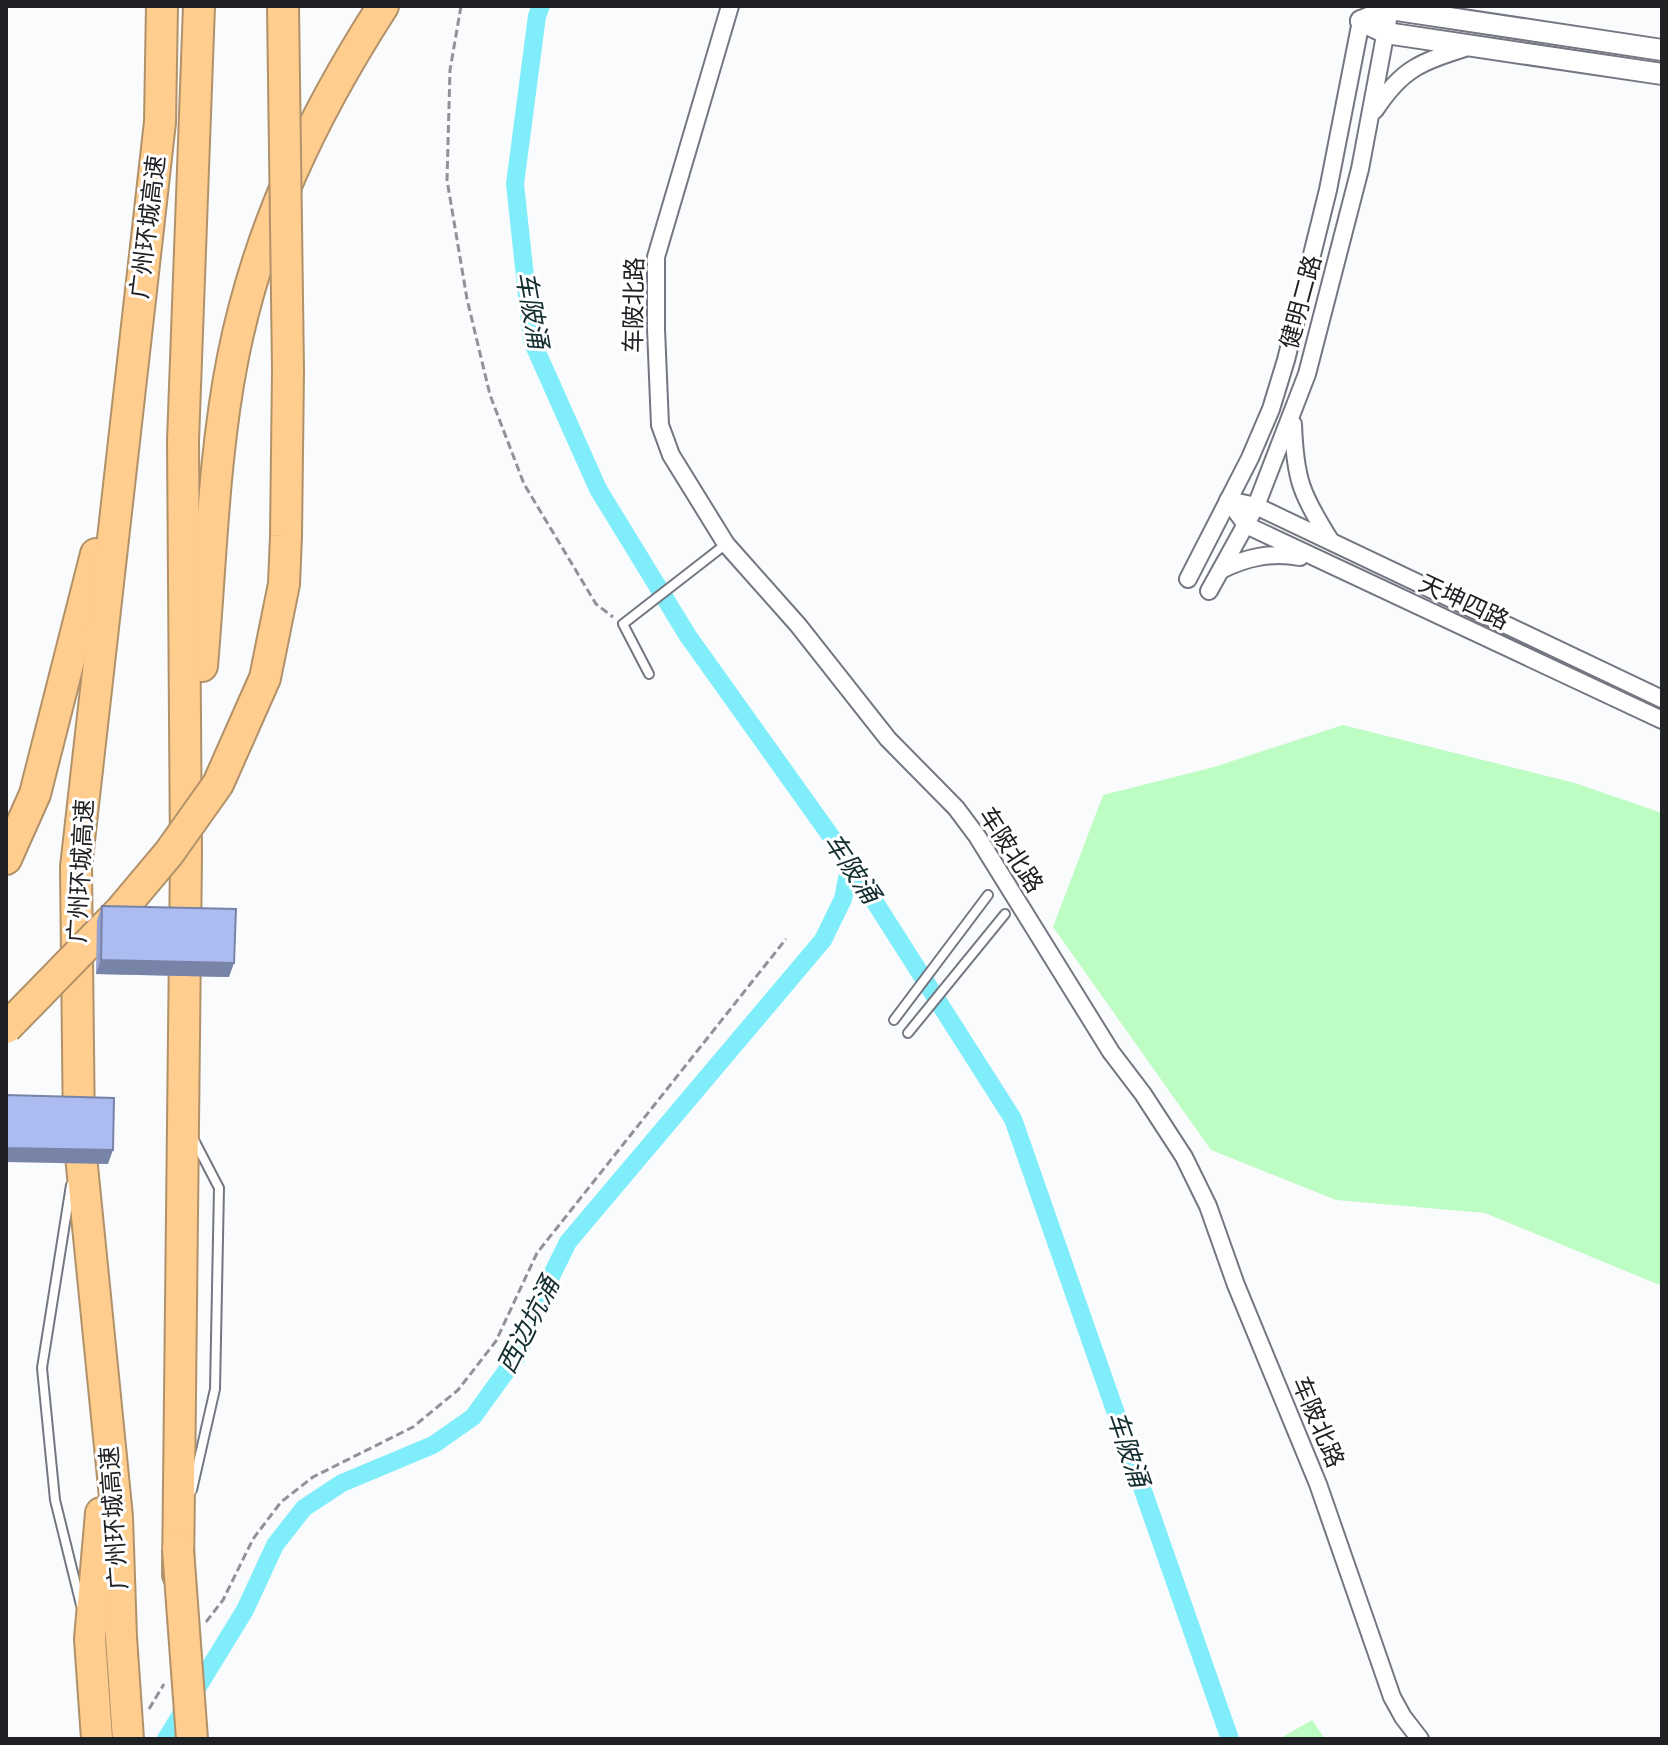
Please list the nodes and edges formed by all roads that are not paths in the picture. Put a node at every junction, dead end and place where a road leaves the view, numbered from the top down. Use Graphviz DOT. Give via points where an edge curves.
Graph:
graph roads {
  1 [pos="162,6"];
  2 [pos="199,6"];
  3 [pos="283,6"];
  4 [pos="383,6"];
  5 [pos="730,6"];
  6 [pos="1390,9"];
  7 [pos="1361,21"];
  8 [pos="1386,33"];
  9 [pos="1472,45"];
  10 [pos="1662,50"];
  11 [pos="1662,74"];
  12 [pos="1370,118"];
  13 [pos="1292,416"];
  14 [pos="125,443"];
  15 [pos="1228,500"];
  16 [pos="1256,506"];
  17 [pos="1246,525"];
  18 [pos="1330,542"];
  19 [pos="726,544"];
  20 [pos="1320,561"];
  21 [pos="1221,570"];
  22 [pos="1188,579"];
  23 [pos="1209,591"];
  24 [pos="649,674"];
  25 [pos="1662,699"];
  26 [pos="1662,720"];
  27 [pos="186,855"];
  28 [pos="6,859"];
  29 [pos="988,895"];
  30 [pos="1005,914"];
  31 [pos="894,1020"];
  32 [pos="6,1028"];
  33 [pos="908,1033"];
  34 [pos="79,1136"];
  35 [pos="108,1431"];
  36 [pos="178,1549"];
  37 [pos="90,1639"];
  38 [pos="97,1739"];
  39 [pos="128,1739"];
  40 [pos="177,1739"];
  41 [pos="192,1739"];
  42 [pos="1420,1739"];
  1 -- 14 [label="highway, 广州环城高速" via="160,122"];
  2 -- 27 [label="highway, 广州环城高速" via="183,441"];
  3 -- 32 [label="highway, bridge" via="286,536 284,584 265,678 218,784 169,853"];
  4 -- 27 [label="highway" via="329,92 297,156 262,250 234,355 221,447"];
  5 -- 19 [label="street, 车陂北路" via="660,243 655,276 660,425 671,455"];
  6 -- 7 [label="street"];
  6 -- 8 [label="street, 健明二路"];
  6 -- 10 [label="street"];
  7 -- 8 [label="street"];
  7 -- 15 [label="street, 健明二路" via="1328,190 1286,360 1271,409"];
  8 -- 9 [label="street"];
  8 -- 12 [label="street, 健明二路"];
  9 -- 11 [label="street"];
  9 -- 12 [label="street" via="1409,71"];
  12 -- 13 [label="street, 健明二路" via="1330,293"];
  13 -- 16 [label="street, 健明二路"];
  13 -- 18 [label="street" via="1296,475"];
  14 -- 28 [label="highway" via="35,794"];
  14 -- 34 [label="highway, 广州环城高速" via="76,867"];
  15 -- 16 [label="street, 天坤四路"];
  15 -- 17 [label="street"];
  15 -- 22 [label="street, 健明二路"];
  16 -- 17 [label="street, 健明二路"];
  16 -- 18 [label="street, 天坤四路"];
  17 -- 20 [label="street, 天坤四路"];
  17 -- 21 [label="street, 健明二路"];
  18 -- 25 [label="street, 天坤四路"];
  19 -- 24 [label="lane" via="623,624"];
  19 -- 42 [label="street, 车陂北路" via="888,739 977,836 1111,1052 1184,1157 1318,1484 1392,1697"];
  20 -- 21 [label="street" via="1270,554"];
  20 -- 26 [label="street, 天坤四路"];
  21 -- 23 [label="street, 健明二路"];
  22 -- 23 [label="lane"];
  27 -- 36 [label="highway, 广州环城高速"];
  29 -- 31 [label="lane"];
  30 -- 33 [label="lane"];
  34 -- 35 [label="highway, 广州环城高速"];
  34 -- 37 [label="lane" via="42,1368 55,1500"];
  35 -- 37 [label="highway"];
  35 -- 39 [label="highway, 广州环城高速"];
  36 -- 40 [label="highway, 广州环城高速" via="183,1649"];
  36 -- 41 [label="highway, bridge"];
  37 -- 38 [label="highway"];
}
